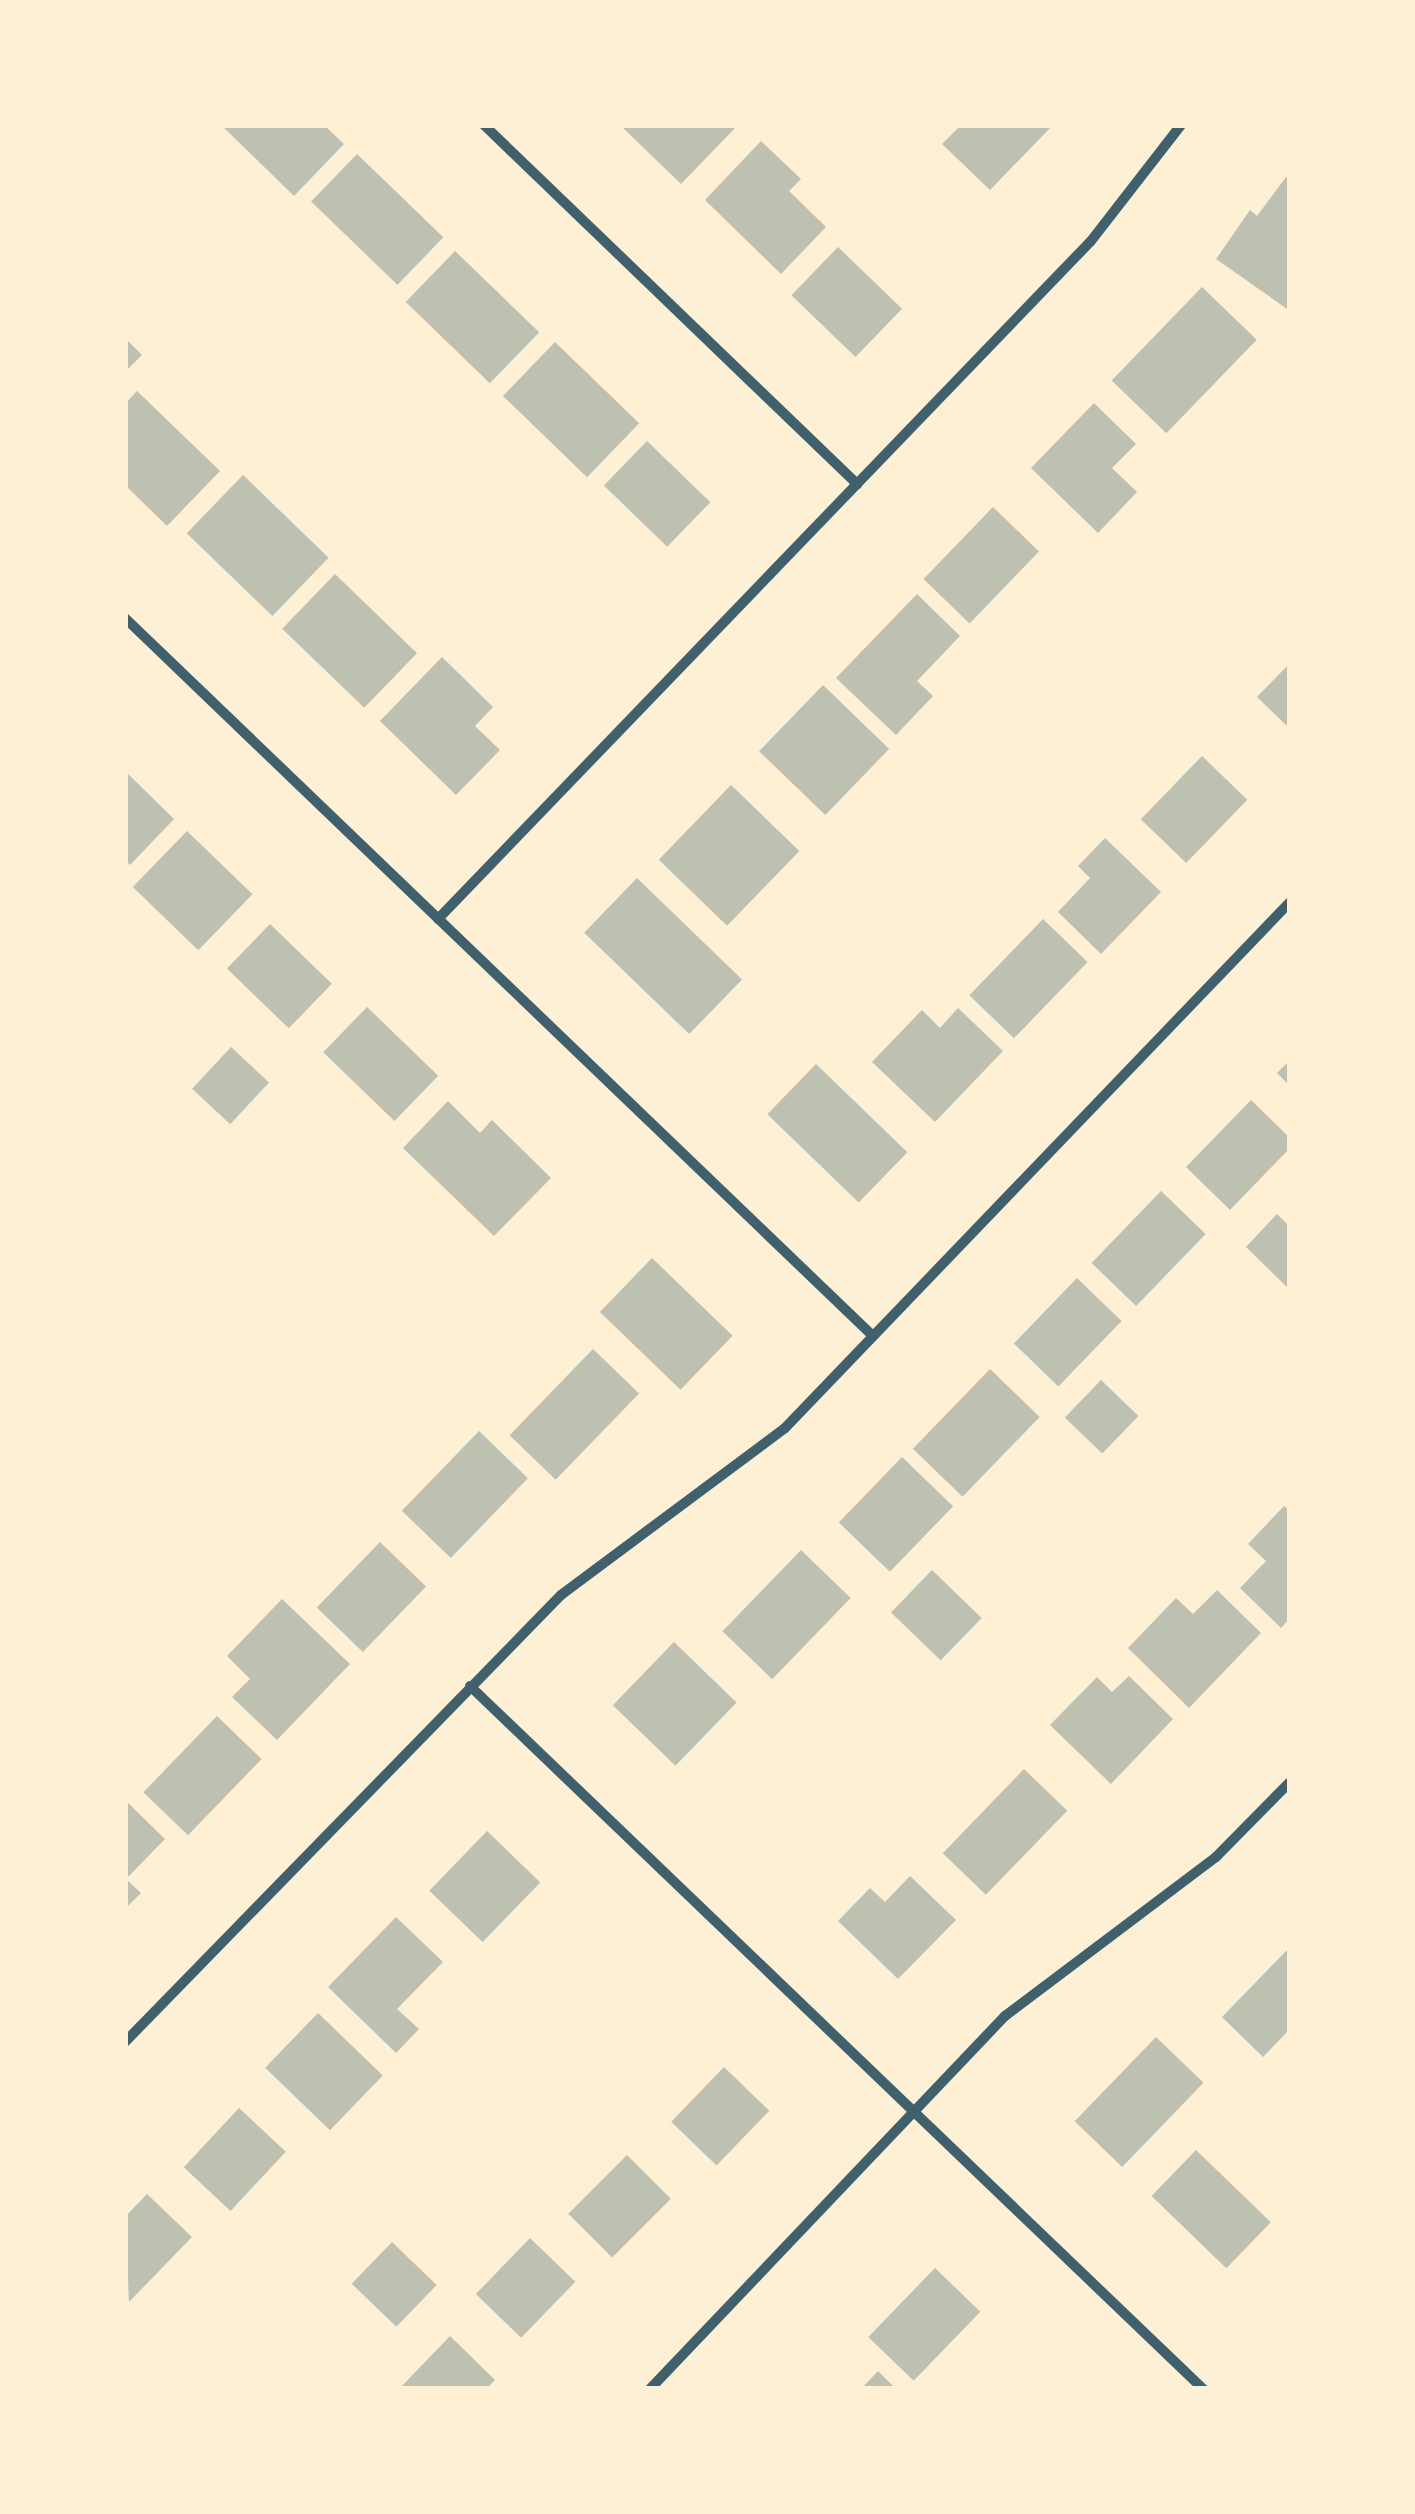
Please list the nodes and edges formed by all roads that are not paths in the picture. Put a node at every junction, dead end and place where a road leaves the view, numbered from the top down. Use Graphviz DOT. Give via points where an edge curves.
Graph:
graph roads {
  1 [pos="484,125"];
  2 [pos="1181,125"];
  3 [pos="858,484"];
  4 [pos="125,618"];
  5 [pos="1290,902"];
  6 [pos="438,919"];
  7 [pos="873,1336"];
  8 [pos="470,1686"];
  9 [pos="1290,1782"];
  10 [pos="125,2042"];
  11 [pos="915,2110"];
  12 [pos="650,2389"];
  13 [pos="1203,2389"];
  1 -- 3 [label="street"];
  2 -- 3 [label="street" via="1091,241"];
  3 -- 6 [label="street"];
  4 -- 6 [label="street"];
  5 -- 7 [label="street"];
  6 -- 7 [label="street"];
  7 -- 8 [label="street" via="761,1450 596,1565"];
  8 -- 10 [label="street"];
  8 -- 11 [label="street"];
  9 -- 11 [label="street" via="1216,1856 1031,1993"];
  11 -- 12 [label="street"];
  11 -- 13 [label="street"];
}
